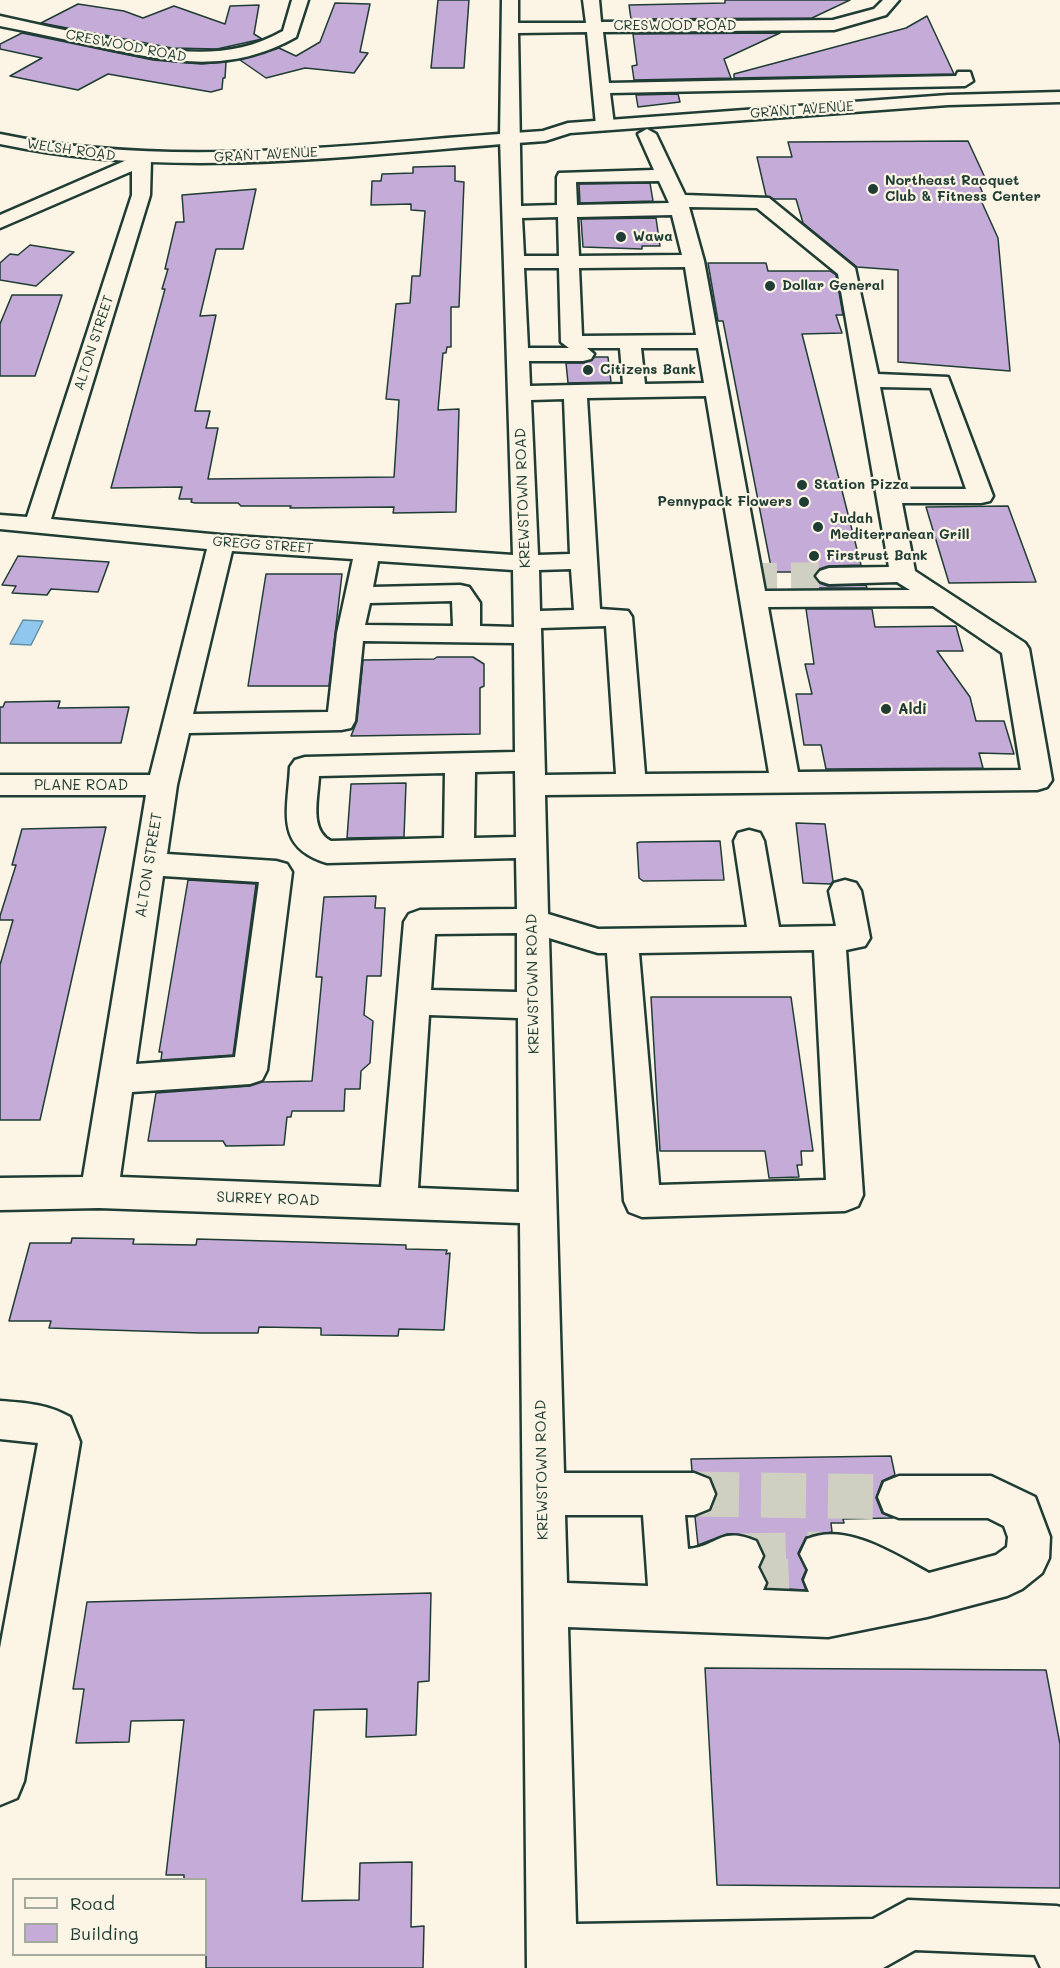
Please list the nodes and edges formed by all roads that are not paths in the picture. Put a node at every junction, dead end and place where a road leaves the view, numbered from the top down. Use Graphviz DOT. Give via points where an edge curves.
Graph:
graph roads {
  1 [pos="300,0"];
  2 [pos="510,0"];
  3 [pos="591,0"];
  4 [pos="891,0"];
  5 [pos="0,21"];
  6 [pos="594,27"];
  7 [pos="510,28"];
  8 [pos="964,76"];
  9 [pos="599,88"];
  10 [pos="1060,99"];
  11 [pos="605,125"];
  12 [pos="647,134"];
  13 [pos="545,135"];
  14 [pos="509,138"];
  15 [pos="0,139"];
  16 [pos="142,160"];
  17 [pos="666,175"];
  18 [pos="679,205"];
  19 [pos="567,211"];
  20 [pos="512,212"];
  21 [pos="0,222"];
  22 [pos="694,261"];
  23 [pos="514,262"];
  24 [pos="568,262"];
  25 [pos="708,341"];
  26 [pos="630,347"];
  27 [pos="518,355"];
  28 [pos="868,380"];
  29 [pos="717,389"];
  30 [pos="635,390"];
  31 [pos="575,392"];
  32 [pos="519,393"];
  33 [pos="889,496"];
  34 [pos="0,522"];
  35 [pos="37,525"];
  36 [pos="221,543"];
  37 [pos="368,553"];
  38 [pos="584,561"];
  39 [pos="526,563"];
  40 [pos="903,574"];
  41 [pos="829,576"];
  42 [pos="358,596"];
  43 [pos="938,598"];
  44 [pos="753,599"];
  45 [pos="588,618"];
  46 [pos="527,627"];
  47 [pos="350,633"];
  48 [pos="466,634"];
  49 [pos="177,724"];
  50 [pos="460,763"];
  51 [pos="529,773"];
  52 [pos="785,782"];
  53 [pos="631,784"];
  54 [pos="0,785"];
  55 [pos="162,785"];
  56 [pos="749,841"];
  57 [pos="530,847"];
  58 [pos="459,848"];
  59 [pos="149,864"];
  60 [pos="845,891"];
  61 [pos="531,921"];
  62 [pos="765,939"];
  63 [pos="829,939"];
  64 [pos="622,941"];
  65 [pos="414,1002"];
  66 [pos="533,1005"];
  67 [pos="116,1079"];
  68 [pos="99,1192"];
  69 [pos="0,1194"];
  70 [pos="398,1203"];
  71 [pos="536,1208"];
  72 [pos="0,1419"];
  73 [pos="542,1494"];
  74 [pos="899,1497"];
  75 [pos="824,1567"];
  76 [pos="743,1569"];
  77 [pos="680,1584"];
  78 [pos="927,1595"];
  79 [pos="545,1604"];
  80 [pos="0,1781"];
  81 [pos="1060,1954"];
  82 [pos="727,1958"];
  83 [pos="552,1959"];
  1 -- 5 [label="street, CRESWOOD ROAD" via="290,34 254,52 193,58 165,56"];
  2 -- 7 [label="street, KREWSTOWN ROAD"];
  3 -- 6 [label="street"];
  4 -- 6 [label="street, CRESWOOD ROAD" via="880,12 840,24"];
  6 -- 7 [label="street, CRESWOOD ROAD"];
  6 -- 9 [label="street"];
  7 -- 14 [label="street, KREWSTOWN ROAD"];
  8 -- 9 [label="street" via="965,81 858,85"];
  9 -- 11 [label="street"];
  10 -- 11 [label="street, GRANT AVENUE" via="948,100"];
  10 -- 12 [label="street, GRANT AVENUE"];
  11 -- 13 [label="street, GRANT AVENUE" via="568,128"];
  12 -- 13 [label="street, GRANT AVENUE" via="571,141"];
  12 -- 17 [label="street"];
  13 -- 14 [label="street, GRANT AVENUE"];
  14 -- 16 [label="street, GRANT AVENUE"];
  14 -- 20 [label="street, KREWSTOWN ROAD"];
  15 -- 16 [label="street, WELSH ROAD" via="73,153"];
  16 -- 21 [label="street, GRANT AVENUE"];
  16 -- 35 [label="street, ALTON STREET" via="141,195"];
  17 -- 18 [label="street"];
  17 -- 19 [label="street" via="566,177"];
  18 -- 19 [label="street"];
  18 -- 22 [label="street"];
  18 -- 28 [label="street" via="762,202 848,272"];
  19 -- 20 [label="street"];
  19 -- 24 [label="street"];
  20 -- 23 [label="street, KREWSTOWN ROAD"];
  22 -- 24 [label="street"];
  22 -- 25 [label="street"];
  23 -- 24 [label="street"];
  23 -- 27 [label="street, KREWSTOWN ROAD"];
  24 -- 26 [label="street" via="573,342"];
  25 -- 26 [label="street"];
  25 -- 29 [label="street"];
  26 -- 27 [label="street" via="589,354"];
  26 -- 30 [label="street"];
  27 -- 32 [label="street, KREWSTOWN ROAD"];
  28 -- 33 [label="street"];
  28 -- 33 [label="street" via="940,382 981,495"];
  29 -- 30 [label="street"];
  29 -- 44 [label="street"];
  30 -- 31 [label="street"];
  31 -- 32 [label="street"];
  31 -- 38 [label="street"];
  32 -- 39 [label="street, KREWSTOWN ROAD"];
  33 -- 40 [label="street"];
  34 -- 35 [label="street, GREGG STREET"];
  35 -- 36 [label="street, GREGG STREET"];
  36 -- 37 [label="street, GREGG STREET"];
  36 -- 49 [label="street, ALTON STREET"];
  37 -- 39 [label="street, GREGG STREET"];
  37 -- 42 [label="street"];
  38 -- 39 [label="street, GREGG STREET"];
  38 -- 45 [label="street"];
  39 -- 46 [label="street, KREWSTOWN ROAD"];
  40 -- 41 [label="street"];
  40 -- 43 [label="street"];
  42 -- 47 [label="street"];
  42 -- 48 [label="street" via="460,593 467,603"];
  43 -- 44 [label="street"];
  43 -- 52 [label="street" via="1015,649 1036,780"];
  44 -- 52 [label="street"];
  45 -- 46 [label="street"];
  45 -- 53 [label="street" via="620,617"];
  46 -- 48 [label="street"];
  46 -- 51 [label="street, KREWSTOWN ROAD"];
  47 -- 48 [label="street"];
  47 -- 49 [label="street" via="341,721"];
  49 -- 55 [label="street, ALTON STREET"];
  50 -- 51 [label="street"];
  50 -- 58 [label="street"];
  50 -- 58 [label="street" via="306,768 302,827 309,843 327,852"];
  51 -- 53 [label="street"];
  51 -- 57 [label="street, KREWSTOWN ROAD"];
  52 -- 53 [label="street"];
  54 -- 55 [label="street, PLANE ROAD"];
  55 -- 59 [label="street, ALTON STREET"];
  56 -- 62 [label="street"];
  57 -- 58 [label="street"];
  57 -- 61 [label="street, KREWSTOWN ROAD"];
  59 -- 67 [label="street, ALTON STREET"];
  59 -- 67 [label="street" via="276,872 250,1070"];
  60 -- 63 [label="street" via="854,938"];
  61 -- 64 [label="street" via="598,941"];
  61 -- 65 [label="street" via="420,922"];
  61 -- 66 [label="street, KREWSTOWN ROAD"];
  62 -- 63 [label="street"];
  62 -- 64 [label="street"];
  63 -- 64 [label="street" via="845,1195 642,1201"];
  65 -- 66 [label="street"];
  65 -- 70 [label="street"];
  66 -- 71 [label="street, KREWSTOWN ROAD"];
  67 -- 68 [label="street, ALTON STREET"];
  68 -- 69 [label="street, SURREY ROAD"];
  68 -- 70 [label="street, SURREY ROAD"];
  70 -- 71 [label="street, SURREY ROAD"];
  71 -- 73 [label="street, KREWSTOWN ROAD"];
  72 -- 80 [label="street" via="42,1423 56,1431 60,1442"];
  73 -- 77 [label="street" via="678,1494"];
  73 -- 79 [label="street, KREWSTOWN ROAD"];
  74 -- 78 [label="street" via="991,1497 1020,1512 1029,1537 1027,1558 1007,1574"];
  75 -- 78 [label="street" via="840,1579 864,1563"];
  76 -- 77 [label="street" via="728,1584"];
  77 -- 78 [label="street" via="828,1615"];
  77 -- 79 [label="street"];
  79 -- 83 [label="street, KREWSTOWN ROAD"];
  81 -- 82 [label="street" via="1057,1930 909,1925 880,1944"];
  82 -- 83 [label="street"];
}
